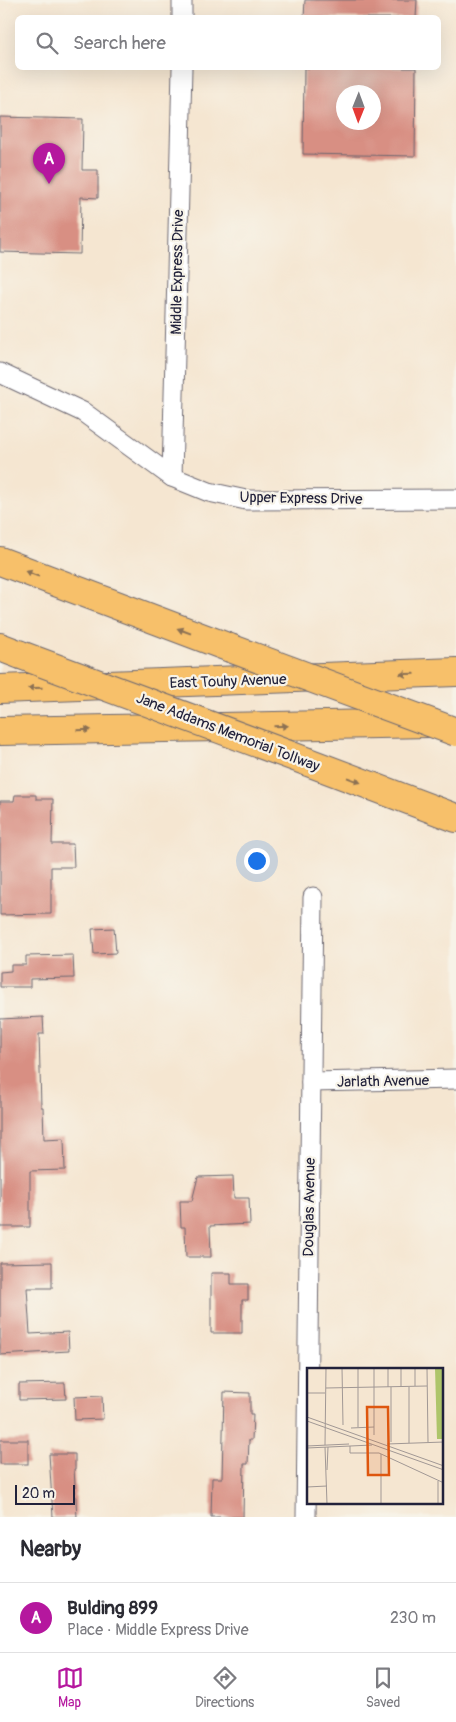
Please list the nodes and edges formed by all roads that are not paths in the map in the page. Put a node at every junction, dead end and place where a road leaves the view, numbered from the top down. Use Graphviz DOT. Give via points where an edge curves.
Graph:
graph roads {
  1 [pos="182,0"];
  2 [pos="182,15"];
  3 [pos="182,70"];
  4 [pos="0,373"];
  5 [pos="172,477"];
  6 [pos="456,499"];
  7 [pos="0,561"];
  8 [pos="11,651"];
  9 [pos="456,672"];
  10 [pos="0,689"];
  11 [pos="456,722"];
  12 [pos="0,731"];
  13 [pos="456,732"];
  14 [pos="456,818"];
  15 [pos="312,897"];
  16 [pos="456,1079"];
  17 [pos="311,1082"];
  18 [pos="308,1368"];
  19 [pos="307,1430"];
  20 [pos="306,1517"];
  1 -- 2 [label="street"];
  3 -- 5 [label="street, Middle Express Drive"];
  4 -- 5 [label="street, Upper Express Drive" via="83,412"];
  5 -- 6 [label="street, Upper Express Drive" via="209,492 246,500"];
  13 -- 7 [label="main road, one-way, bridge"];
  8 -- 14 [label="main road, Jane Addams Memorial Tollway, one-way, bridge"];
  9 -- 10 [label="main road, East Touhy Avenue, one-way"];
  12 -- 11 [label="main road, one-way"];
  15 -- 17 [label="street, Douglas Avenue"];
  16 -- 17 [label="street, Jarlath Avenue"];
  17 -- 18 [label="street, Douglas Avenue"];
  19 -- 20 [label="street, Douglas Avenue"];
}
